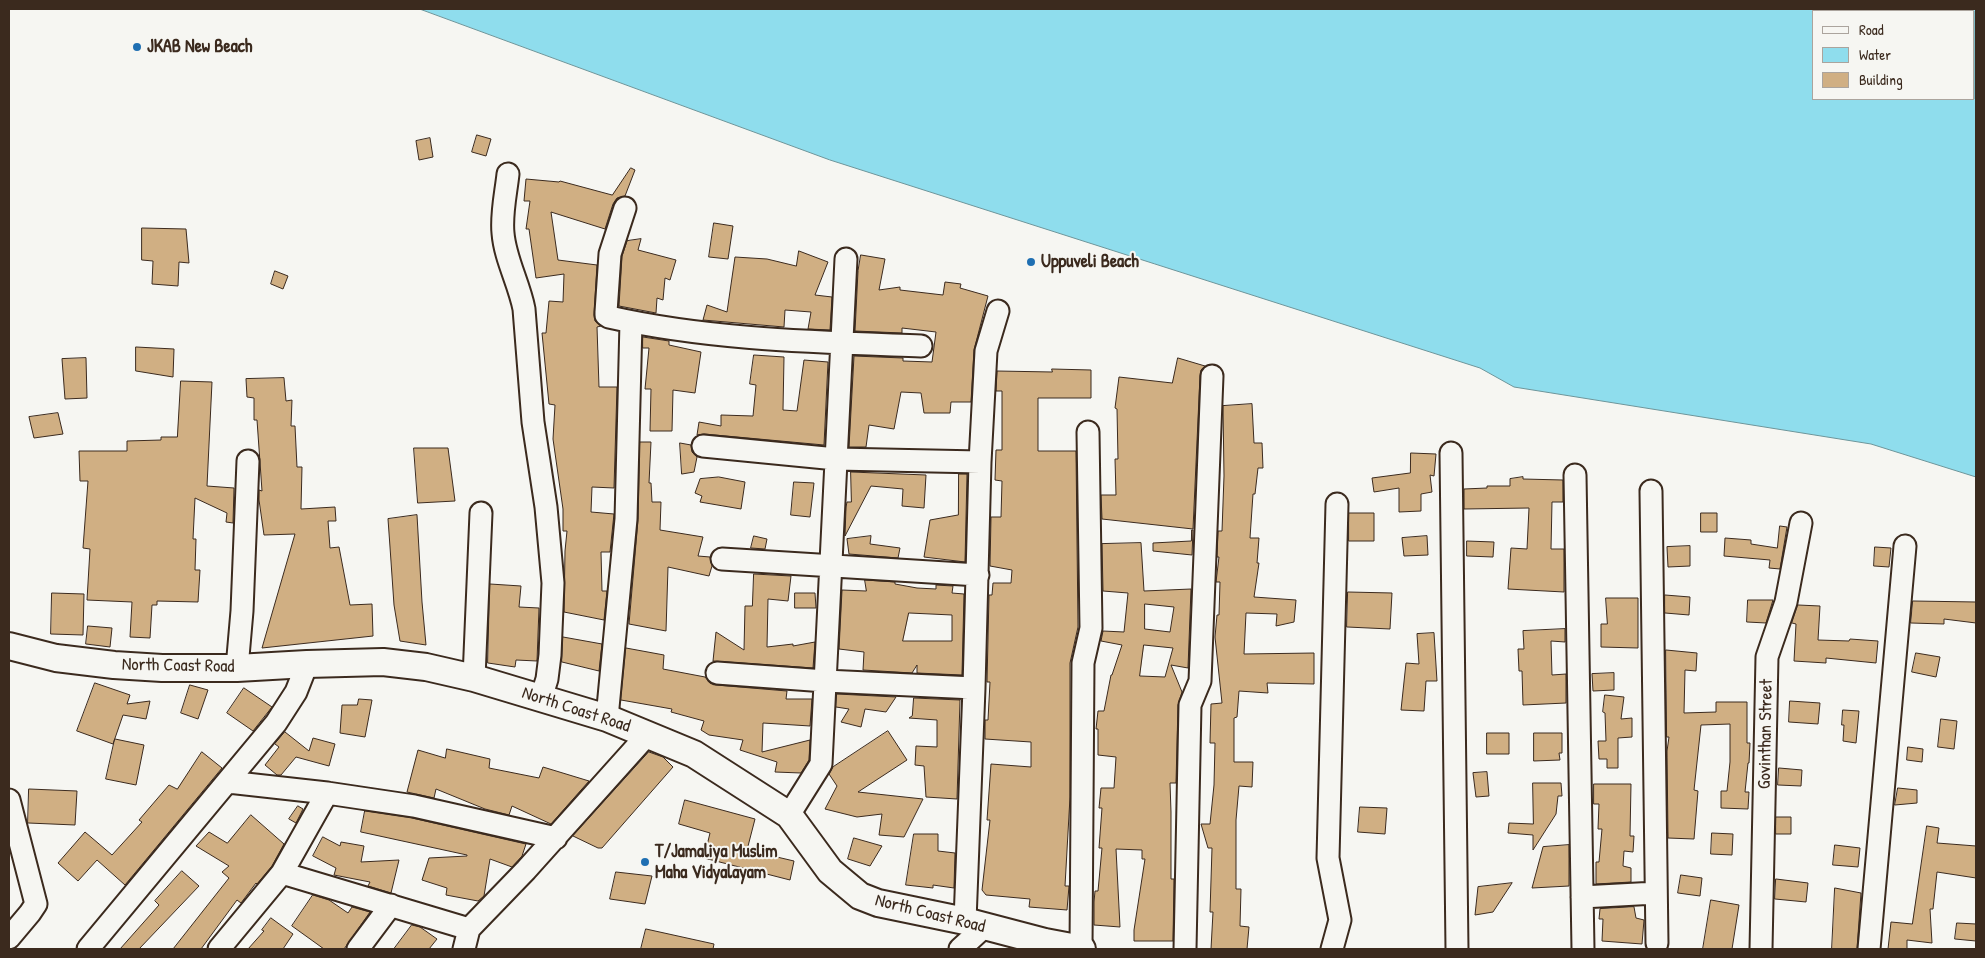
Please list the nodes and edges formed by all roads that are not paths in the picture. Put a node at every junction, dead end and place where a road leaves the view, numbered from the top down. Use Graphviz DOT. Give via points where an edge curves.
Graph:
graph roads {
  1 [pos="508,174"];
  2 [pos="625,208"];
  3 [pos="846,259"];
  4 [pos="998,311"];
  5 [pos="631,322"];
  6 [pos="842,343"];
  7 [pos="922,346"];
  8 [pos="1212,376"];
  9 [pos="1088,432"];
  10 [pos="703,446"];
  11 [pos="1451,453"];
  12 [pos="836,459"];
  13 [pos="248,461"];
  14 [pos="980,462"];
  15 [pos="1575,475"];
  16 [pos="1651,491"];
  17 [pos="1337,504"];
  18 [pos="481,513"];
  19 [pos="1800,523"];
  20 [pos="1905,546"];
  21 [pos="722,559"];
  22 [pos="831,566"];
  23 [pos="978,575"];
  24 [pos="9,646"];
  25 [pos="307,664"];
  26 [pos="237,668"];
  27 [pos="717,673"];
  28 [pos="474,678"];
  29 [pos="825,681"];
  30 [pos="974,688"];
  31 [pos="541,698"];
  32 [pos="606,718"];
  33 [pos="648,734"];
  34 [pos="228,782"];
  35 [pos="327,793"];
  36 [pos="9,800"];
  37 [pos="789,816"];
  38 [pos="556,838"];
  39 [pos="282,873"];
  40 [pos="1656,893"];
  41 [pos="1582,897"];
  42 [pos="391,905"];
  43 [pos="974,924"];
  44 [pos="469,929"];
  45 [pos="9,938"];
  46 [pos="1657,944"];
  47 [pos="88,949"];
  48 [pos="219,949"];
  49 [pos="358,949"];
  50 [pos="464,949"];
  51 [pos="960,949"];
  52 [pos="1081,949"];
  53 [pos="1185,949"];
  54 [pos="1332,949"];
  55 [pos="1457,949"];
  56 [pos="1583,949"];
  57 [pos="1761,949"];
  58 [pos="1869,949"];
  1 -- 31 [label="street" via="502,231 524,308 533,422 553,583 550,655"];
  2 -- 5 [label="street" via="610,254 606,312 609,317"];
  3 -- 6 [label="street"];
  4 -- 14 [label="street" via="986,351"];
  5 -- 6 [label="street" via="723,335"];
  5 -- 32 [label="street" via="626,519"];
  6 -- 7 [label="street"];
  6 -- 12 [label="street"];
  8 -- 53 [label="street" via="1200,681 1190,705"];
  9 -- 52 [label="street" via="1091,628 1084,663"];
  10 -- 12 [label="street"];
  11 -- 55 [label="street"];
  12 -- 14 [label="street"];
  12 -- 22 [label="street"];
  13 -- 26 [label="street"];
  14 -- 23 [label="street"];
  15 -- 41 [label="street"];
  16 -- 40 [label="street"];
  17 -- 54 [label="street" via="1328,858 1340,920"];
  18 -- 28 [label="street"];
  19 -- 57 [label="street, Govinthan Street" via="1786,602 1767,657"];
  20 -- 58 [label="street"];
  21 -- 22 [label="street"];
  22 -- 23 [label="street"];
  22 -- 29 [label="street"];
  23 -- 30 [label="street"];
  24 -- 26 [label="main road, North Coast Road" via="56,658 114,665"];
  25 -- 26 [label="main road, North Coast Road"];
  25 -- 28 [label="main road, North Coast Road" via="383,662 426,667"];
  25 -- 34 [label="street" via="296,692 276,724"];
  27 -- 29 [label="street"];
  28 -- 31 [label="main road, North Coast Road"];
  29 -- 30 [label="street"];
  29 -- 37 [label="street" via="821,764"];
  30 -- 43 [label="street"];
  31 -- 32 [label="main road, North Coast Road"];
  32 -- 33 [label="main road, North Coast Road"];
  33 -- 37 [label="main road, North Coast Road" via="694,754"];
  33 -- 38 [label="street"];
  34 -- 35 [label="street"];
  34 -- 47 [label="street"];
  35 -- 38 [label="street" via="414,806"];
  35 -- 39 [label="street"];
  36 -- 45 [label="street" via="36,904"];
  37 -- 43 [label="main road, North Coast Road" via="830,871 860,896 878,903"];
  38 -- 44 [label="street"];
  39 -- 42 [label="street"];
  39 -- 48 [label="street"];
  40 -- 41 [label="street"];
  40 -- 46 [label="street"];
  41 -- 56 [label="street"];
  42 -- 44 [label="street"];
  42 -- 49 [label="street"];
  43 -- 51 [label="street"];
  43 -- 52 [label="main road, North Coast Road"];
  44 -- 50 [label="street"];
}
